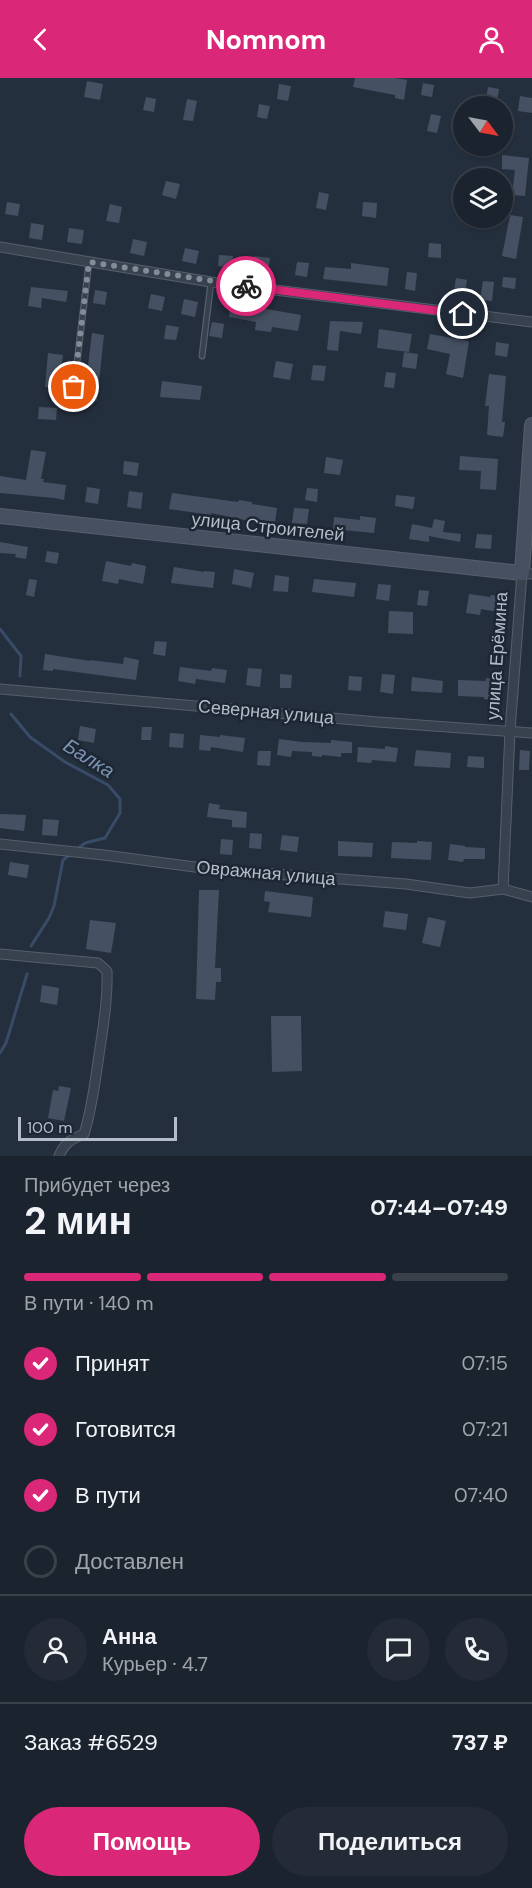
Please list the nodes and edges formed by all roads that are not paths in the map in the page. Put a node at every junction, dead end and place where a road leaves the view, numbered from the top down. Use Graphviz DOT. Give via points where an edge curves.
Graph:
graph roads {
  1 [pos="0,247"];
  2 [pos="89,262"];
  3 [pos="211,282"];
  4 [pos="532,322"];
  5 [pos="202,356"];
  6 [pos="74,387"];
  7 [pos="532,426"];
  8 [pos="0,516"];
  9 [pos="527,573"];
  10 [pos="0,689"];
  11 [pos="510,731"];
  12 [pos="532,733"];
  13 [pos="0,844"];
  14 [pos="503,889"];
  15 [pos="532,897"];
  16 [pos="0,954"];
  17 [pos="59,1156"];
  1 -- 2 [label="street"];
  2 -- 3 [label="street"];
  2 -- 6 [label="lane"];
  3 -- 4 [label="street"];
  3 -- 5 [label="lane"];
  7 -- 9 [label="street, улица Ерёмина"];
  8 -- 9 [label="street, улица Строителей"];
  9 -- 11 [label="street, улица Ерёмина"];
  10 -- 11 [label="street, Северная улица"];
  11 -- 12 [label="street, Северная улица"];
  11 -- 14 [label="street, улица Ерёмина"];
  13 -- 14 [label="street, Овражная улица" via="210,869 406,884 470,893"];
  14 -- 15 [label="street, Овражная улица"];
  16 -- 17 [label="street" via="98,963 107,970 106,1007 89,1118 84,1134 70,1140"];
}
